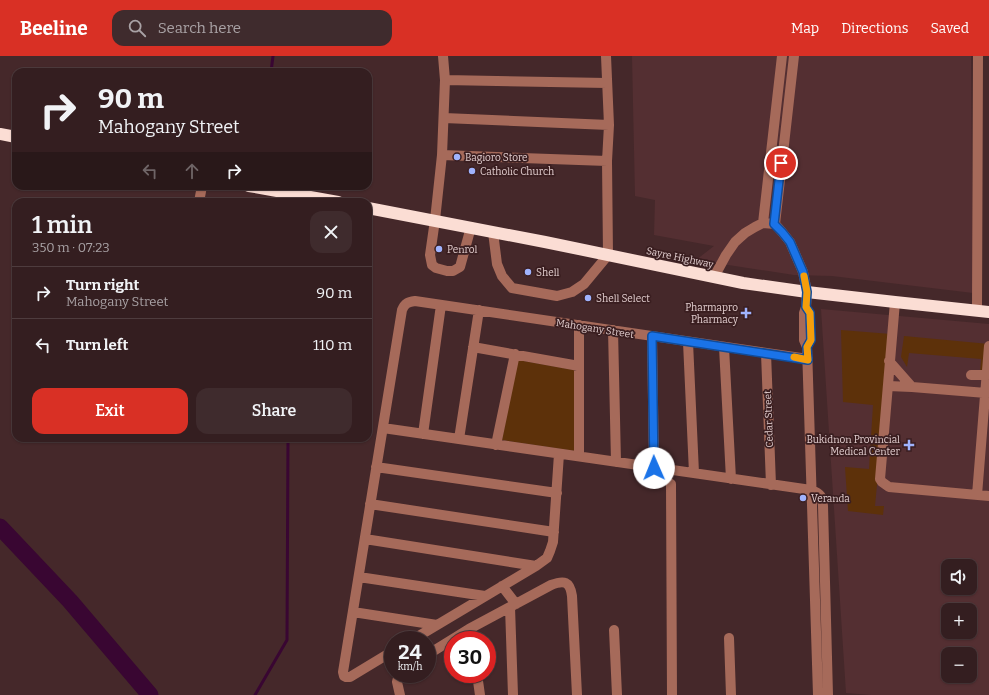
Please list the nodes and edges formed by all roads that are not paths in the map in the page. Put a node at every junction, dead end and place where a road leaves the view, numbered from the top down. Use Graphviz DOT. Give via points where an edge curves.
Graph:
graph roads {
  1 [pos="443,56"];
  2 [pos="606,56"];
  3 [pos="782,56"];
  4 [pos="794,56"];
  5 [pos="978,56"];
  6 [pos="445,80"];
  7 [pos="607,83"];
  8 [pos="444,118"];
  9 [pos="609,125"];
  10 [pos="0,134"];
  11 [pos="12,136"];
  12 [pos="442,155"];
  13 [pos="607,161"];
  14 [pos="271,190"];
  15 [pos="316,198"];
  16 [pos="372,209"];
  17 [pos="436,220"];
  18 [pos="763,223"];
  19 [pos="774,224"];
  20 [pos="471,227"];
  21 [pos="493,232"];
  22 [pos="608,255"];
  23 [pos="714,277"];
  24 [pos="807,292"];
  25 [pos="895,302"];
  26 [pos="441,304"];
  27 [pos="479,310"];
  28 [pos="983,312"];
  29 [pos="579,325"];
  30 [pos="613,330"];
  31 [pos="652,336"];
  32 [pos="688,342"];
  33 [pos="989,346"];
  34 [pos="473,347"];
  35 [pos="724,347"];
  36 [pos="766,353"];
  37 [pos="515,354"];
  38 [pos="808,360"];
  39 [pos="889,361"];
  40 [pos="579,366"];
  41 [pos="971,375"];
  42 [pos="986,376"];
  43 [pos="888,386"];
  44 [pos="912,387"];
  45 [pos="986,394"];
  46 [pos="383,428"];
  47 [pos="423,434"];
  48 [pos="459,439"];
  49 [pos="496,444"];
  50 [pos="559,454"];
  51 [pos="579,456"];
  52 [pos="616,462"];
  53 [pos="376,466"];
  54 [pos="654,468"];
  55 [pos="694,473"];
  56 [pos="731,479"];
  57 [pos="671,484"];
  58 [pos="771,485"];
  59 [pos="811,490"];
  60 [pos="557,493"];
  61 [pos="977,495"];
  62 [pos="989,496"];
  63 [pos="370,504"];
  64 [pos="554,532"];
  65 [pos="365,539"];
  66 [pos="536,566"];
  67 [pos="359,576"];
  68 [pos="502,586"];
  69 [pos="485,596"];
  70 [pos="513,606"];
  71 [pos="353,612"];
  72 [pos="437,625"];
  73 [pos="470,630"];
  74 [pos="614,630"];
  75 [pos="427,631"];
  76 [pos="729,638"];
  77 [pos="436,650"];
  78 [pos="384,656"];
  79 [pos="397,683"];
  80 [pos="478,683"];
  81 [pos="400,695"];
  82 [pos="480,695"];
  83 [pos="513,695"];
  84 [pos="578,695"];
  85 [pos="616,695"];
  86 [pos="672,695"];
  87 [pos="731,695"];
  88 [pos="818,695"];
  89 [pos="828,695"];
  1 -- 6 [label="street"];
  2 -- 7 [label="street"];
  3 -- 18 [label="street"];
  4 -- 19 [label="street"];
  5 -- 28 [label="street"];
  6 -- 7 [label="street"];
  6 -- 8 [label="street"];
  7 -- 9 [label="street"];
  8 -- 9 [label="street"];
  8 -- 12 [label="street"];
  9 -- 13 [label="street"];
  10 -- 11 [label="highway"];
  12 -- 13 [label="street"];
  12 -- 17 [label="street"];
  13 -- 22 [label="street"];
  14 -- 15 [label="highway"];
  16 -- 17 [label="highway, Sayre Highway"];
  17 -- 20 [label="highway, Sayre Highway"];
  17 -- 20 [label="street" via="430,255 432,265 447,271 460,267"];
  18 -- 19 [label="street"];
  18 -- 23 [label="street" via="735,242"];
  19 -- 24 [label="street" via="790,242 803,272"];
  20 -- 21 [label="highway, Sayre Highway"];
  21 -- 22 [label="highway, Sayre Highway"];
  21 -- 22 [label="street" via="497,264 502,276 512,288 557,296 572,292 584,284"];
  22 -- 23 [label="highway, Sayre Highway"];
  23 -- 24 [label="highway, Sayre Highway"];
  24 -- 25 [label="highway, Sayre Highway"];
  24 -- 38 [label="street" via="806,307 810,313 811,333 807,347"];
  25 -- 28 [label="highway, Sayre Highway"];
  25 -- 39 [label="street"];
  26 -- 27 [label="street, Mahogany Street"];
  26 -- 46 [label="street, Mahogany Street" via="415,301 406,302 404,305"];
  26 -- 47 [label="street"];
  27 -- 29 [label="street, Mahogany Street"];
  27 -- 34 [label="street"];
  29 -- 30 [label="street, Mahogany Street"];
  29 -- 40 [label="street"];
  30 -- 31 [label="street, Mahogany Street"];
  30 -- 52 [label="street"];
  31 -- 32 [label="street, Mahogany Street"];
  31 -- 54 [label="street"];
  32 -- 35 [label="street, Mahogany Street"];
  32 -- 55 [label="street"];
  33 -- 42 [label="street"];
  34 -- 37 [label="street"];
  34 -- 48 [label="street"];
  35 -- 36 [label="street, Mahogany Street"];
  35 -- 56 [label="street"];
  36 -- 38 [label="street, Mahogany Street"];
  36 -- 58 [label="street, Cedar Street"];
  37 -- 40 [label="street"];
  37 -- 49 [label="street"];
  38 -- 59 [label="street"];
  39 -- 43 [label="street"];
  39 -- 44 [label="street"];
  40 -- 51 [label="street"];
  41 -- 42 [label="street"];
  42 -- 45 [label="street"];
  43 -- 44 [label="street"];
  43 -- 61 [label="street" via="880,475 882,482 889,487"];
  44 -- 45 [label="street"];
  45 -- 61 [label="street"];
  46 -- 47 [label="street"];
  46 -- 53 [label="street"];
  47 -- 48 [label="street"];
  48 -- 49 [label="street"];
  49 -- 50 [label="street"];
  50 -- 51 [label="street"];
  50 -- 60 [label="street"];
  51 -- 52 [label="street"];
  52 -- 54 [label="street"];
  53 -- 60 [label="street"];
  53 -- 63 [label="street"];
  54 -- 55 [label="street"];
  55 -- 56 [label="street"];
  56 -- 58 [label="street"];
  57 -- 86 [label="street"];
  58 -- 59 [label="street"];
  59 -- 88 [label="street"];
  59 -- 89 [label="street" via="820,495 823,506"];
  60 -- 64 [label="street"];
  61 -- 62 [label="street"];
  63 -- 64 [label="street"];
  63 -- 65 [label="street"];
  64 -- 66 [label="street" via="550,551"];
  65 -- 66 [label="street"];
  65 -- 67 [label="street"];
  66 -- 68 [label="street"];
  67 -- 69 [label="street"];
  67 -- 71 [label="street"];
  68 -- 69 [label="street"];
  68 -- 70 [label="street"];
  69 -- 72 [label="street"];
  70 -- 73 [label="street"];
  70 -- 83 [label="street"];
  70 -- 84 [label="street" via="558,582 565,582 571,588"];
  71 -- 72 [label="street"];
  71 -- 78 [label="street" via="343,672 345,677 350,677"];
  72 -- 75 [label="street"];
  73 -- 77 [label="street"];
  74 -- 85 [label="street"];
  76 -- 87 [label="street"];
  79 -- 81 [label="street"];
  80 -- 82 [label="street"];
}
